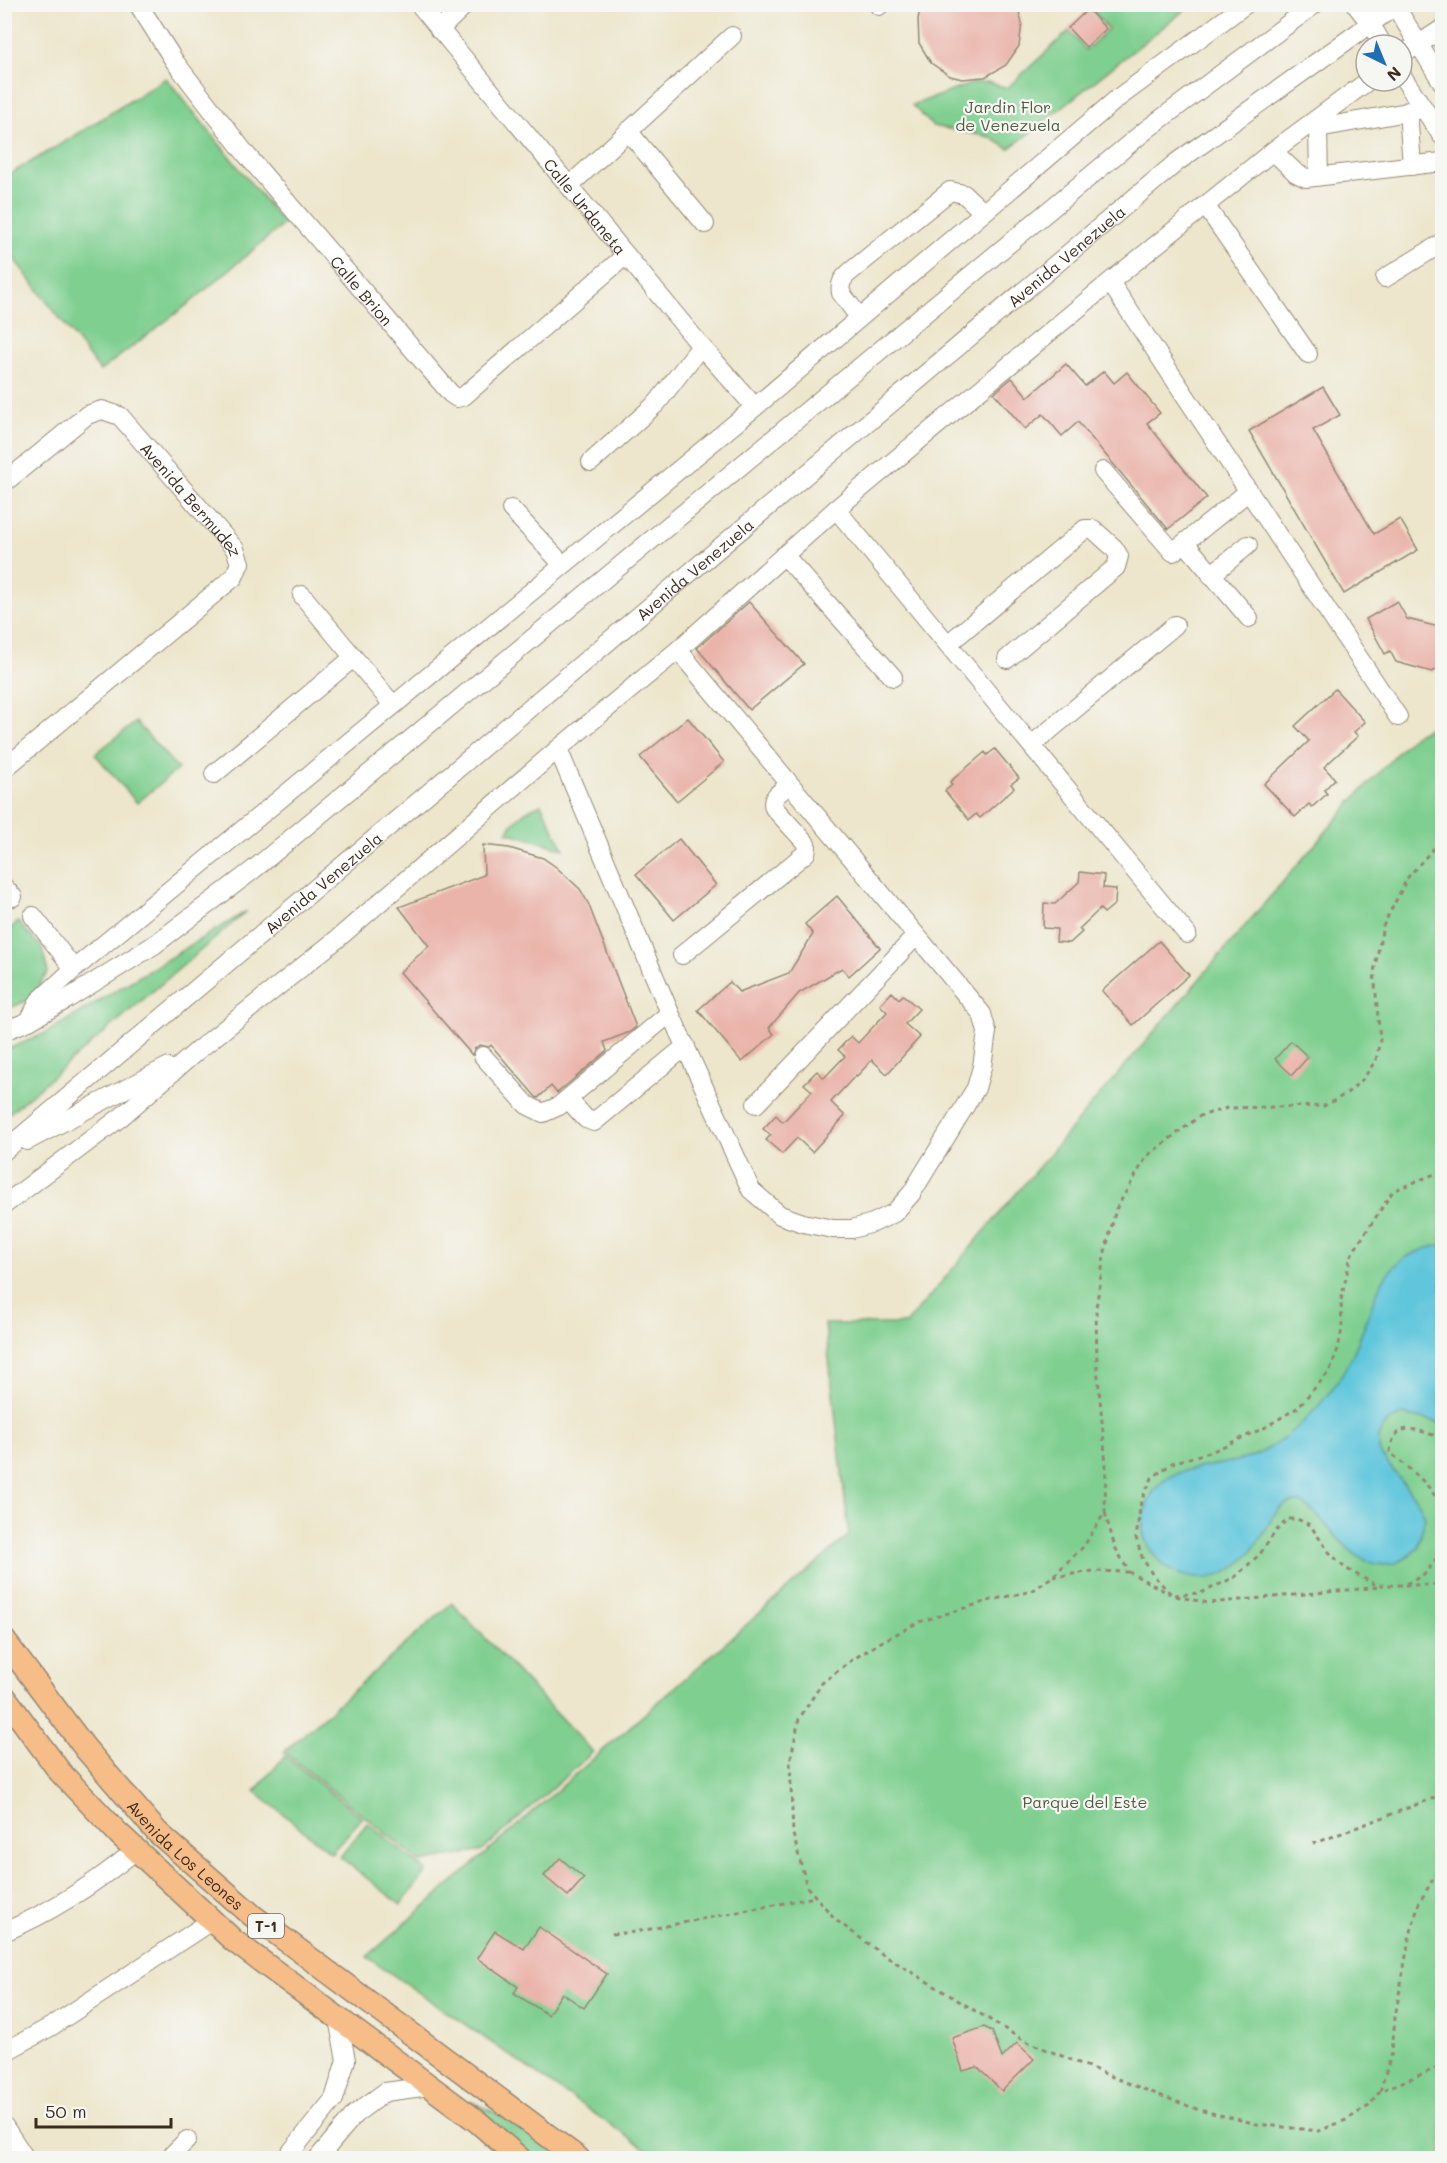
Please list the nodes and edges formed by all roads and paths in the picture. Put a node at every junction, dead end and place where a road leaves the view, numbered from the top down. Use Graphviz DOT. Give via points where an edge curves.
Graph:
graph roads {
  1 [pos="138,4"];
  2 [pos="419,4"];
  3 [pos="466,4"];
  4 [pos="1246,4"];
  5 [pos="1315,4"];
  6 [pos="1355,4"];
  7 [pos="1396,5"];
  8 [pos="1370,23"];
  9 [pos="1443,29"];
  10 [pos="439,30"];
  11 [pos="1376,33"];
  12 [pos="732,36"];
  13 [pos="1417,45"];
  14 [pos="1414,47"];
  15 [pos="1443,82"];
  16 [pos="1354,93"];
  17 [pos="1409,93"];
  18 [pos="1416,110"];
  19 [pos="1314,127"];
  20 [pos="628,131"];
  21 [pos="1443,136"];
  22 [pos="1274,151"];
  23 [pos="1443,162"];
  24 [pos="1412,166"];
  25 [pos="1319,176"];
  26 [pos="569,186"];
  27 [pos="1205,205"];
  28 [pos="983,212"];
  29 [pos="705,224"];
  30 [pos="1443,243"];
  31 [pos="626,255"];
  32 [pos="1385,278"];
  33 [pos="1110,282"];
  34 [pos="860,317"];
  35 [pos="701,346"];
  36 [pos="1308,354"];
  37 [pos="754,407"];
  38 [pos="591,462"];
  39 [pos="1103,471"];
  40 [pos="4,483"];
  41 [pos="1249,491"];
  42 [pos="511,509"];
  43 [pos="836,509"];
  44 [pos="1185,543"];
  45 [pos="1248,545"];
  46 [pos="784,555"];
  47 [pos="563,565"];
  48 [pos="1211,575"];
  49 [pos="302,595"];
  50 [pos="1249,618"];
  51 [pos="1175,625"];
  52 [pos="948,644"];
  53 [pos="678,650"];
  54 [pos="353,658"];
  55 [pos="1007,659"];
  56 [pos="893,677"];
  57 [pos="393,705"];
  58 [pos="1398,717"];
  59 [pos="1032,745"];
  60 [pos="558,750"];
  61 [pos="4,769"];
  62 [pos="214,774"];
  63 [pos="790,785"];
  64 [pos="1443,844"];
  65 [pos="33,916"];
  66 [pos="1187,934"];
  67 [pos="915,936"];
  68 [pos="682,955"];
  69 [pos="74,969"];
  70 [pos="670,1013"];
  71 [pos="29,1021"];
  72 [pos="4,1031"];
  73 [pos="686,1046"];
  74 [pos="198,1051"];
  75 [pos="483,1056"];
  76 [pos="568,1099"];
  77 [pos="756,1104"];
  78 [pos="4,1152"];
  79 [pos="1443,1171"];
  80 [pos="4,1205"];
  81 [pos="1443,1438"];
  82 [pos="1105,1512"];
  83 [pos="1443,1516"];
  84 [pos="1443,1538"];
  85 [pos="1129,1572"];
  86 [pos="1052,1577"];
  87 [pos="1403,1585"];
  88 [pos="1443,1585"];
  89 [pos="1172,1595"];
  90 [pos="4,1640"];
  91 [pos="4,1696"];
  92 [pos="1443,1795"];
  93 [pos="1313,1844"];
  94 [pos="136,1850"];
  95 [pos="1443,1864"];
  96 [pos="815,1897"];
  97 [pos="211,1921"];
  98 [pos="4,1932"];
  99 [pos="612,1934"];
  100 [pos="338,2019"];
  101 [pos="10,2049"];
  102 [pos="1443,2066"];
  103 [pos="430,2086"];
  104 [pos="1380,2091"];
  105 [pos="4,2126"];
  106 [pos="187,2140"];
  107 [pos="25,2158"];
  108 [pos="169,2158"];
  109 [pos="286,2158"];
  110 [pos="318,2158"];
  111 [pos="519,2158"];
  112 [pos="578,2158"];
  1 -- 31 [label="street, Calle Brion" via="175,62 245,153 457,398"];
  2 -- 10 [label="street, Calle Urdaneta"];
  3 -- 10 [label="street"];
  4 -- 28 [label="street" via="1118,98"];
  5 -- 71 [label="street" via="1146,130 253,870 154,945"];
  6 -- 8 [label="street"];
  7 -- 8 [label="street, Avenida Venezuela"];
  7 -- 13 [label="street"];
  8 -- 11 [label="street"];
  8 -- 78 [label="street, Avenida Venezuela" via="1177,162"];
  9 -- 13 [label="street"];
  10 -- 26 [label="street, Calle Urdaneta"];
  12 -- 20 [label="street"];
  13 -- 14 [label="street"];
  13 -- 15 [label="street"];
  16 -- 19 [label="street"];
  17 -- 18 [label="street"];
  18 -- 19 [label="street"];
  18 -- 21 [label="street"];
  18 -- 24 [label="street"];
  19 -- 22 [label="street"];
  19 -- 25 [label="street"];
  20 -- 26 [label="street"];
  20 -- 29 [label="street"];
  22 -- 25 [label="street" via="1296,173 1306,178"];
  22 -- 27 [label="street"];
  23 -- 24 [label="street"];
  24 -- 25 [label="street"];
  26 -- 31 [label="street, Calle Urdaneta"];
  27 -- 33 [label="street"];
  27 -- 36 [label="street"];
  28 -- 34 [label="street"];
  28 -- 34 [label="street" via="964,194 950,191 844,277 841,293"];
  30 -- 32 [label="street"];
  31 -- 35 [label="street, Calle Urdaneta"];
  33 -- 41 [label="street"];
  33 -- 43 [label="street"];
  34 -- 37 [label="street"];
  35 -- 37 [label="street, Calle Urdaneta"];
  35 -- 38 [label="street" via="657,404"];
  37 -- 47 [label="street"];
  39 -- 44 [label="street" via="1170,551"];
  40 -- 61 [label="street, Avenida Bermudez" via="87,415 102,411 120,416 234,549 240,563 234,577"];
  41 -- 44 [label="street"];
  41 -- 58 [label="street"];
  42 -- 47 [label="street"];
  43 -- 46 [label="street"];
  43 -- 52 [label="street"];
  44 -- 48 [label="street"];
  45 -- 48 [label="street"];
  46 -- 53 [label="street"];
  46 -- 56 [label="street"];
  47 -- 57 [label="street"];
  48 -- 50 [label="street"];
  49 -- 54 [label="street"];
  51 -- 59 [label="street"];
  52 -- 55 [label="street" via="1085,529 1093,529 1119,556 1116,567"];
  52 -- 59 [label="street"];
  53 -- 60 [label="street"];
  53 -- 63 [label="street"];
  54 -- 57 [label="street"];
  54 -- 62 [label="street"];
  57 -- 69 [label="street"];
  59 -- 66 [label="street"];
  60 -- 70 [label="street"];
  60 -- 74 [label="street" via="336,940"];
  63 -- 67 [label="street"];
  63 -- 68 [label="street" via="772,803 805,842 806,853"];
  64 -- 82 [label="path" via="1433,849 1408,877 1383,926 1374,972 1380,1040 1376,1060 1363,1079 1324,1106 1227,1108 1200,1116 1147,1156 1116,1209 1096,1308 1106,1465"];
  65 -- 69 [label="street"];
  67 -- 73 [label="street" via="982,1014 987,1032 976,1088 911,1194 884,1218 852,1229 803,1223 780,1215 751,1190"];
  67 -- 77 [label="street"];
  69 -- 71 [label="street" via="39,1001"];
  70 -- 73 [label="street"];
  70 -- 76 [label="street"];
  71 -- 72 [label="street"];
  73 -- 76 [label="street" via="594,1122 586,1119"];
  74 -- 78 [label="street"];
  74 -- 80 [label="street" via="121,1117"];
  75 -- 76 [label="street" via="527,1105 543,1113"];
  79 -- 89 [label="path" via="1393,1191 1350,1255 1341,1300 1338,1349 1329,1372 1297,1408 1214,1451 1172,1463 1152,1478 1141,1502 1136,1538 1152,1574"];
  81 -- 83 [label="path" via="1412,1428 1399,1431 1390,1452 1426,1482"];
  82 -- 85 [label="path" via="1115,1547"];
  82 -- 86 [label="path" via="1084,1546"];
  84 -- 87 [label="path" via="1436,1559 1424,1575"];
  85 -- 86 [label="path" via="1093,1570"];
  85 -- 89 [label="path"];
  86 -- 96 [label="path" via="1032,1590 920,1622 852,1660 822,1683 799,1719 790,1762 793,1834 807,1887"];
  87 -- 88 [label="path"];
  87 -- 89 [label="path" via="1208,1602"];
  87 -- 89 [label="path" via="1376,1585 1345,1568 1310,1526 1288,1520 1235,1577 1201,1593"];
  90 -- 112 [label="main road, Avenida Los Leones / T-1" via="85,1749 157,1832 253,1916"];
  91 -- 94 [label="main road, Avenida Los Leones / T-1" via="60,1772"];
  92 -- 93 [label="path"];
  94 -- 97 [label="main road, Avenida Los Leones / T-1"];
  94 -- 98 [label="street" via="102,1878 27,1923"];
  95 -- 104 [label="path" via="1419,1903 1409,1939 1392,2052"];
  96 -- 99 [label="path"];
  96 -- 104 [label="path" via="836,1920 882,1953 1023,2040 1199,2110 1257,2124 1319,2131 1369,2106"];
  97 -- 100 [label="main road, Avenida Los Leones / T-1"];
  97 -- 101 [label="street" via="52,2026"];
  100 -- 103 [label="main road, Avenida Los Leones / T-1"];
  100 -- 109 [label="street" via="346,2060 334,2099"];
  102 -- 104 [label="path"];
  103 -- 110 [label="street" via="385,2092 355,2114"];
  103 -- 111 [label="main road, Avenida Los Leones / T-1"];
  105 -- 107 [label="street"];
  106 -- 108 [label="street"];
}
